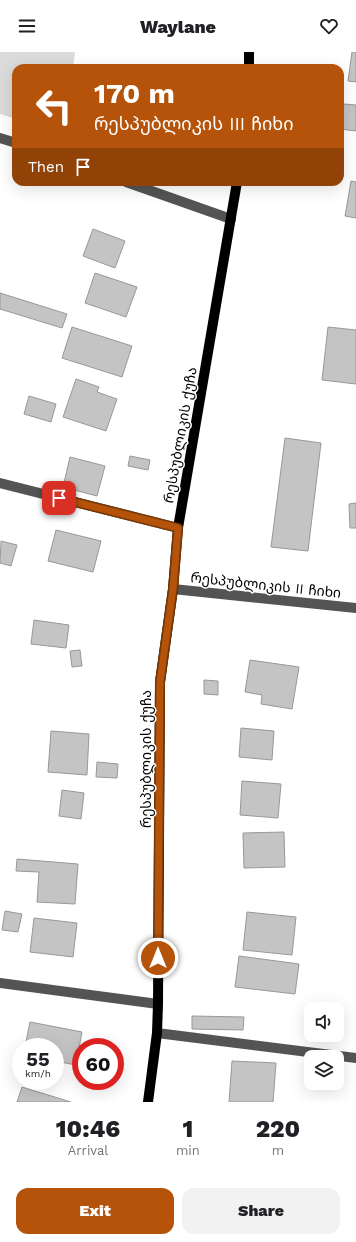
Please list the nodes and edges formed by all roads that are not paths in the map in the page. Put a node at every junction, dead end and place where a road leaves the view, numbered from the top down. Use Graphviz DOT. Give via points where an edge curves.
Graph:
graph roads {
  1 [pos="249,52"];
  2 [pos="249,64"];
  3 [pos="0,138"];
  4 [pos="12,142"];
  5 [pos="137,186"];
  6 [pos="236,186"];
  7 [pos="231,219"];
  8 [pos="0,483"];
  9 [pos="178,528"];
  10 [pos="173,589"];
  11 [pos="356,608"];
  12 [pos="0,983"];
  13 [pos="158,1004"];
  14 [pos="157,1033"];
  15 [pos="356,1058"];
  16 [pos="148,1102"];
  1 -- 2 [label="main road"];
  3 -- 4 [label="street"];
  5 -- 7 [label="street"];
  6 -- 7 [label="main road, რესპუბლიკის ქუჩა"];
  7 -- 9 [label="main road, რესპუბლიკის ქუჩა"];
  8 -- 9 [label="street"];
  9 -- 10 [label="main road, რესპუბლიკის ქუჩა"];
  10 -- 11 [label="street, რესპუბლიკის II ჩიხი"];
  10 -- 13 [label="main road, რესპუბლიკის ქუჩა" via="160,682"];
  12 -- 13 [label="street"];
  13 -- 14 [label="main road, რესპუბლიკის ქუჩა"];
  14 -- 15 [label="street"];
  14 -- 16 [label="main road, რესპუბლიკის ქუჩა"];
}
